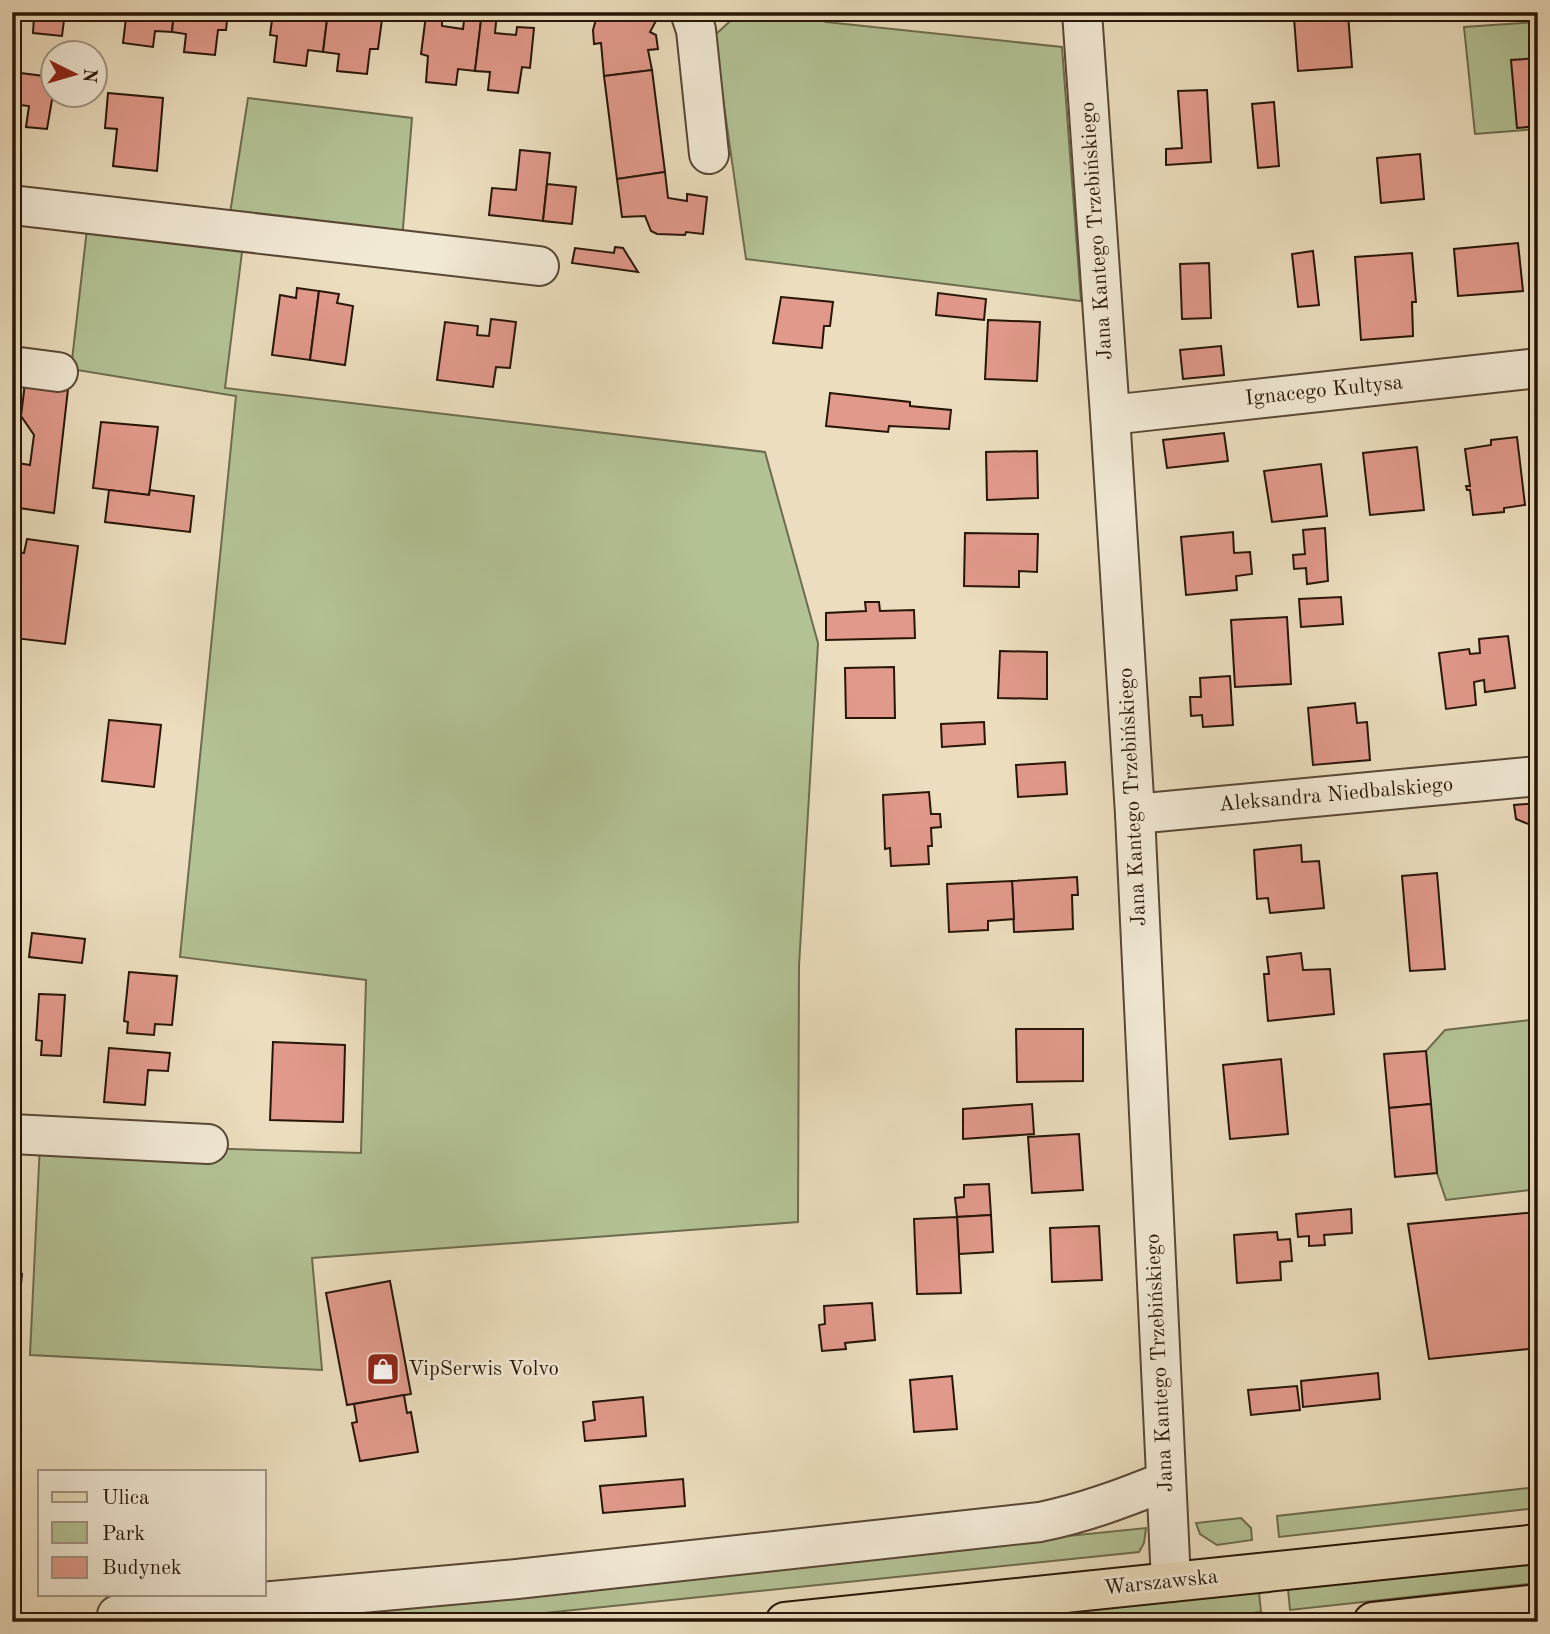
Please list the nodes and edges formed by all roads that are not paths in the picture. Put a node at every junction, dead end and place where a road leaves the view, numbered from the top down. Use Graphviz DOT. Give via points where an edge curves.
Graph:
graph roads {
  1 [pos="690,12"];
  2 [pos="1082,12"];
  3 [pos="709,154"];
  4 [pos="12,205"];
  5 [pos="539,266"];
  6 [pos="12,366"];
  7 [pos="1538,368"];
  8 [pos="58,372"];
  9 [pos="1110,415"];
  10 [pos="1538,776"];
  11 [pos="1135,814"];
  12 [pos="12,1134"];
  13 [pos="208,1144"];
  14 [pos="1166,1481"];
  15 [pos="1538,1544"];
  16 [pos="1171,1582"];
  17 [pos="1538,1604"];
  18 [pos="118,1622"];
  19 [pos="785,1622"];
  20 [pos="1373,1622"];
  1 -- 3 [label="street" via="696,30"];
  2 -- 9 [label="street, Jana Kantego Trzebińskiego"];
  4 -- 5 [label="street"];
  6 -- 8 [label="street"];
  7 -- 9 [label="street, Ignacego Kultysa"];
  9 -- 11 [label="street, Jana Kantego Trzebińskiego"];
  10 -- 11 [label="street, Aleksandra Niedbalskiego"];
  11 -- 14 [label="street, Jana Kantego Trzebińskiego"];
  12 -- 13 [label="street"];
  14 -- 16 [label="street, Jana Kantego Trzebińskiego"];
  14 -- 18 [label="street" via="1107,1505 1040,1522 517,1579 117,1615"];
  15 -- 16 [label="main road, Warszawska"];
  16 -- 19 [label="main road, Warszawska"];
  17 -- 20 [label="main road"];
}
